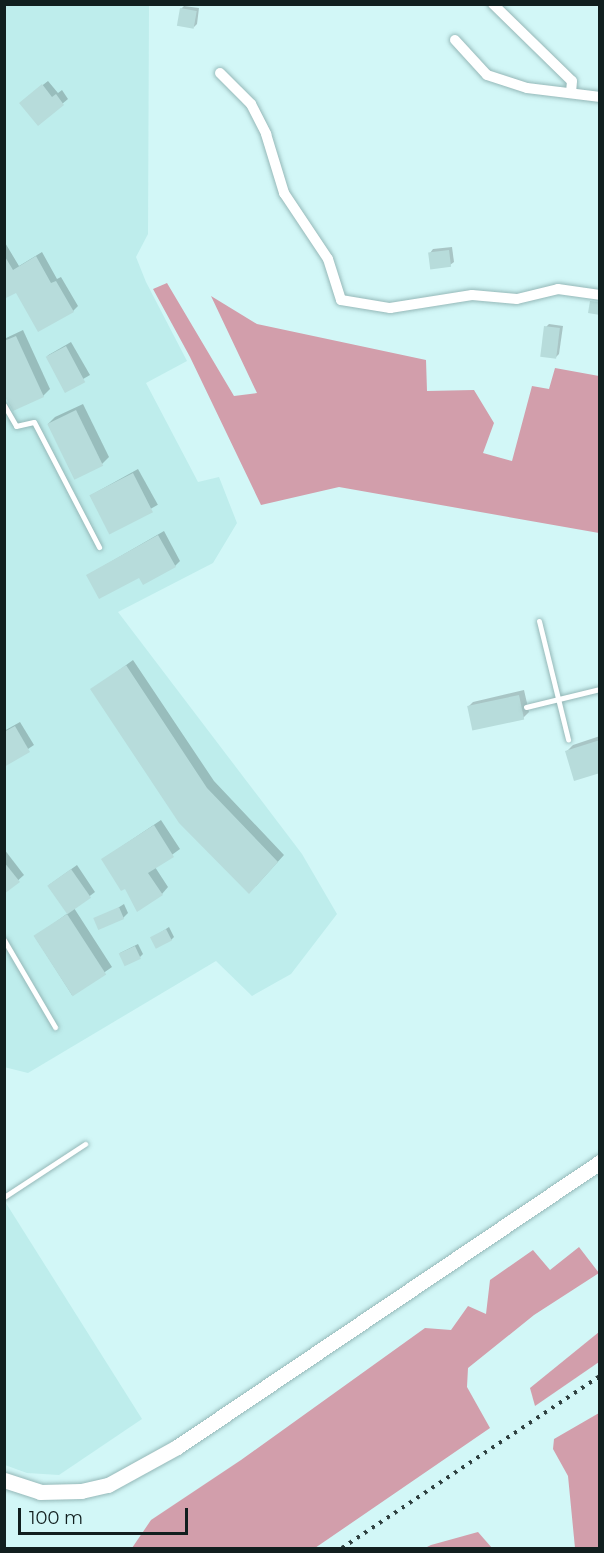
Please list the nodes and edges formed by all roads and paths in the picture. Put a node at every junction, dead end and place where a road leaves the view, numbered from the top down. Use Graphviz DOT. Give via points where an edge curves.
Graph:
graph roads {
  1 [pos="493,4"];
  2 [pos="455,40"];
  3 [pos="220,73"];
  4 [pos="571,93"];
  5 [pos="600,97"];
  6 [pos="600,295"];
  7 [pos="4,405"];
  8 [pos="99,547"];
  9 [pos="539,621"];
  10 [pos="600,689"];
  11 [pos="557,699"];
  12 [pos="526,707"];
  13 [pos="568,739"];
  14 [pos="4,940"];
  15 [pos="55,1026"];
  16 [pos="85,1144"];
  17 [pos="600,1162"];
  18 [pos="4,1197"];
  19 [pos="4,1480"];
  1 -- 4 [label="street" via="572,81"];
  2 -- 4 [label="street" via="487,75 526,88"];
  3 -- 6 [label="street" via="251,104 266,134 284,193 328,259 341,300 390,308 472,295 517,299 573,290"];
  4 -- 5 [label="street"];
  7 -- 8 [label="lane" via="16,426 34,422"];
  9 -- 11 [label="lane"];
  10 -- 11 [label="lane"];
  11 -- 12 [label="lane"];
  11 -- 13 [label="lane"];
  14 -- 15 [label="lane"];
  16 -- 18 [label="lane"];
  17 -- 19 [label="street" via="177,1447 108,1485 81,1491 40,1492"];
}
